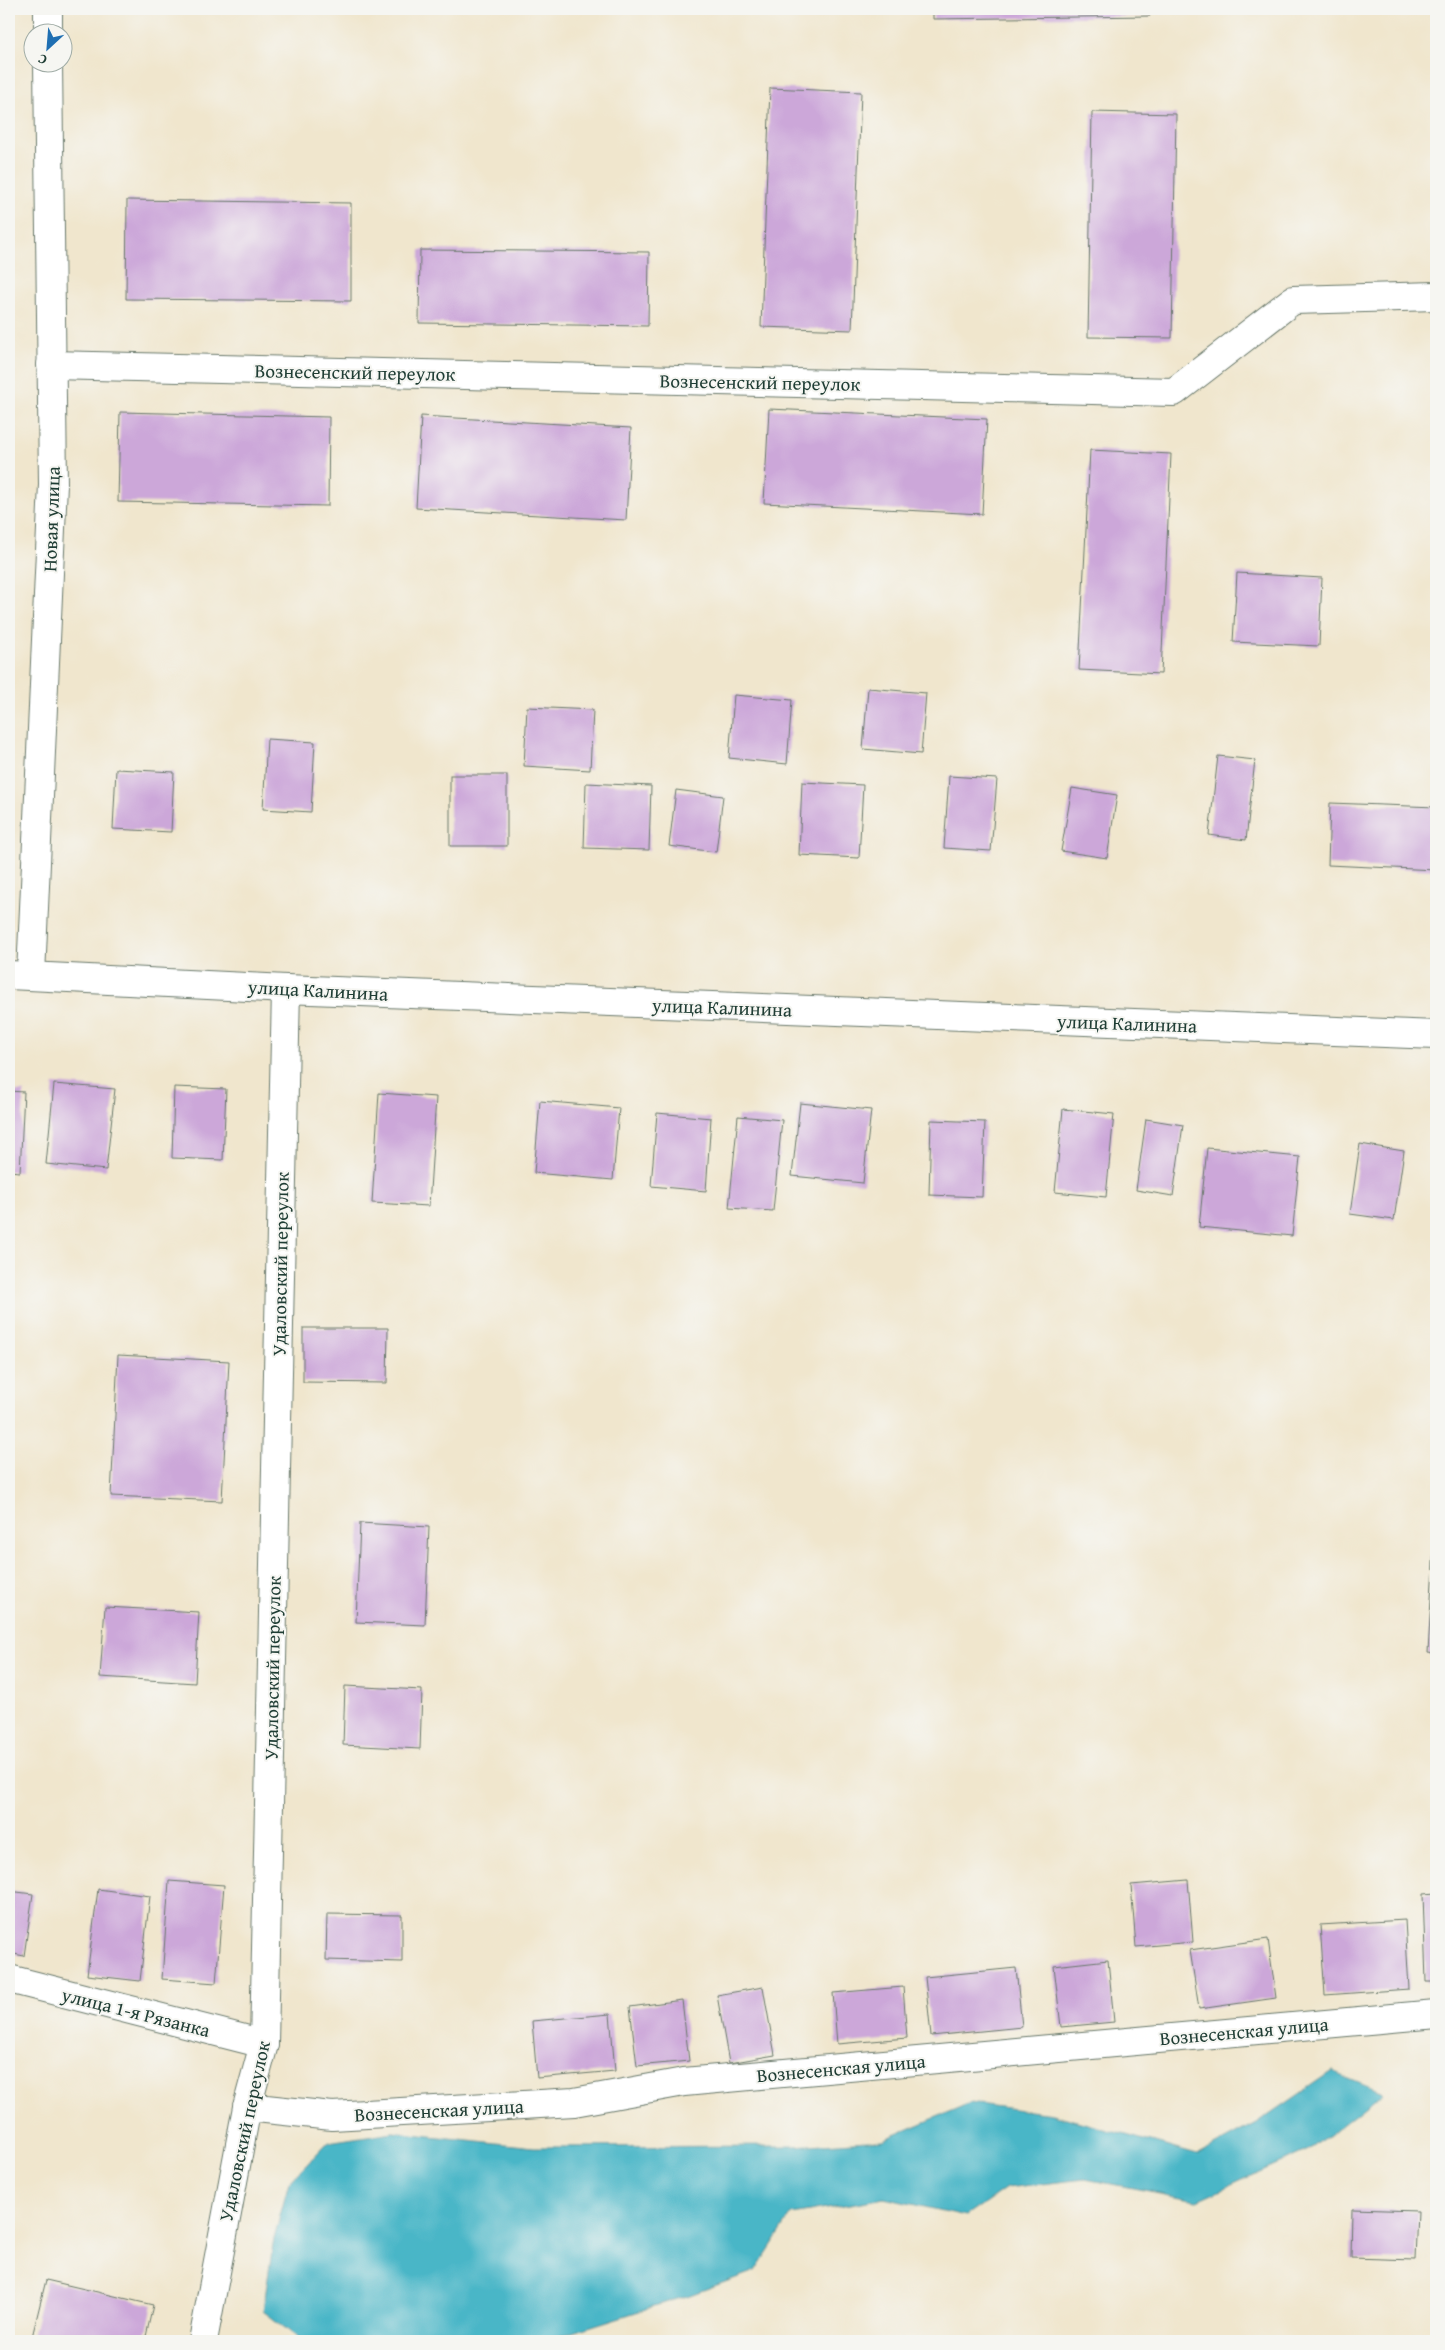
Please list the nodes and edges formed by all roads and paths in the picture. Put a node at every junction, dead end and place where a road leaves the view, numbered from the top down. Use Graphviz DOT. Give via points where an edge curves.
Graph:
graph roads {
  1 [pos="48,9"];
  2 [pos="48,22"];
  3 [pos="48,72"];
  4 [pos="1436,296"];
  5 [pos="51,364"];
  6 [pos="20,975"];
  7 [pos="286,989"];
  8 [pos="1436,1035"];
  9 [pos="9,1979"];
  10 [pos="1436,2014"];
  11 [pos="264,2044"];
  12 [pos="247,2107"];
  13 [pos="205,2341"];
  1 -- 2 [label="street"];
  3 -- 5 [label="street, Новая улица"];
  4 -- 5 [label="street, Вознесенский переулок" via="1293,300 1174,392"];
  5 -- 6 [label="street, Новая улица" via="53,484"];
  6 -- 7 [label="street, улица Калинина"];
  7 -- 8 [label="street, улица Калинина"];
  7 -- 11 [label="street, Удаловский переулок"];
  9 -- 11 [label="street, улица 1-я Рязанка"];
  10 -- 12 [label="street, Вознесенская улица" via="684,2082 574,2102 332,2116"];
  11 -- 12 [label="street, Удаловский переулок"];
  12 -- 13 [label="street, Удаловский переулок"];
}
